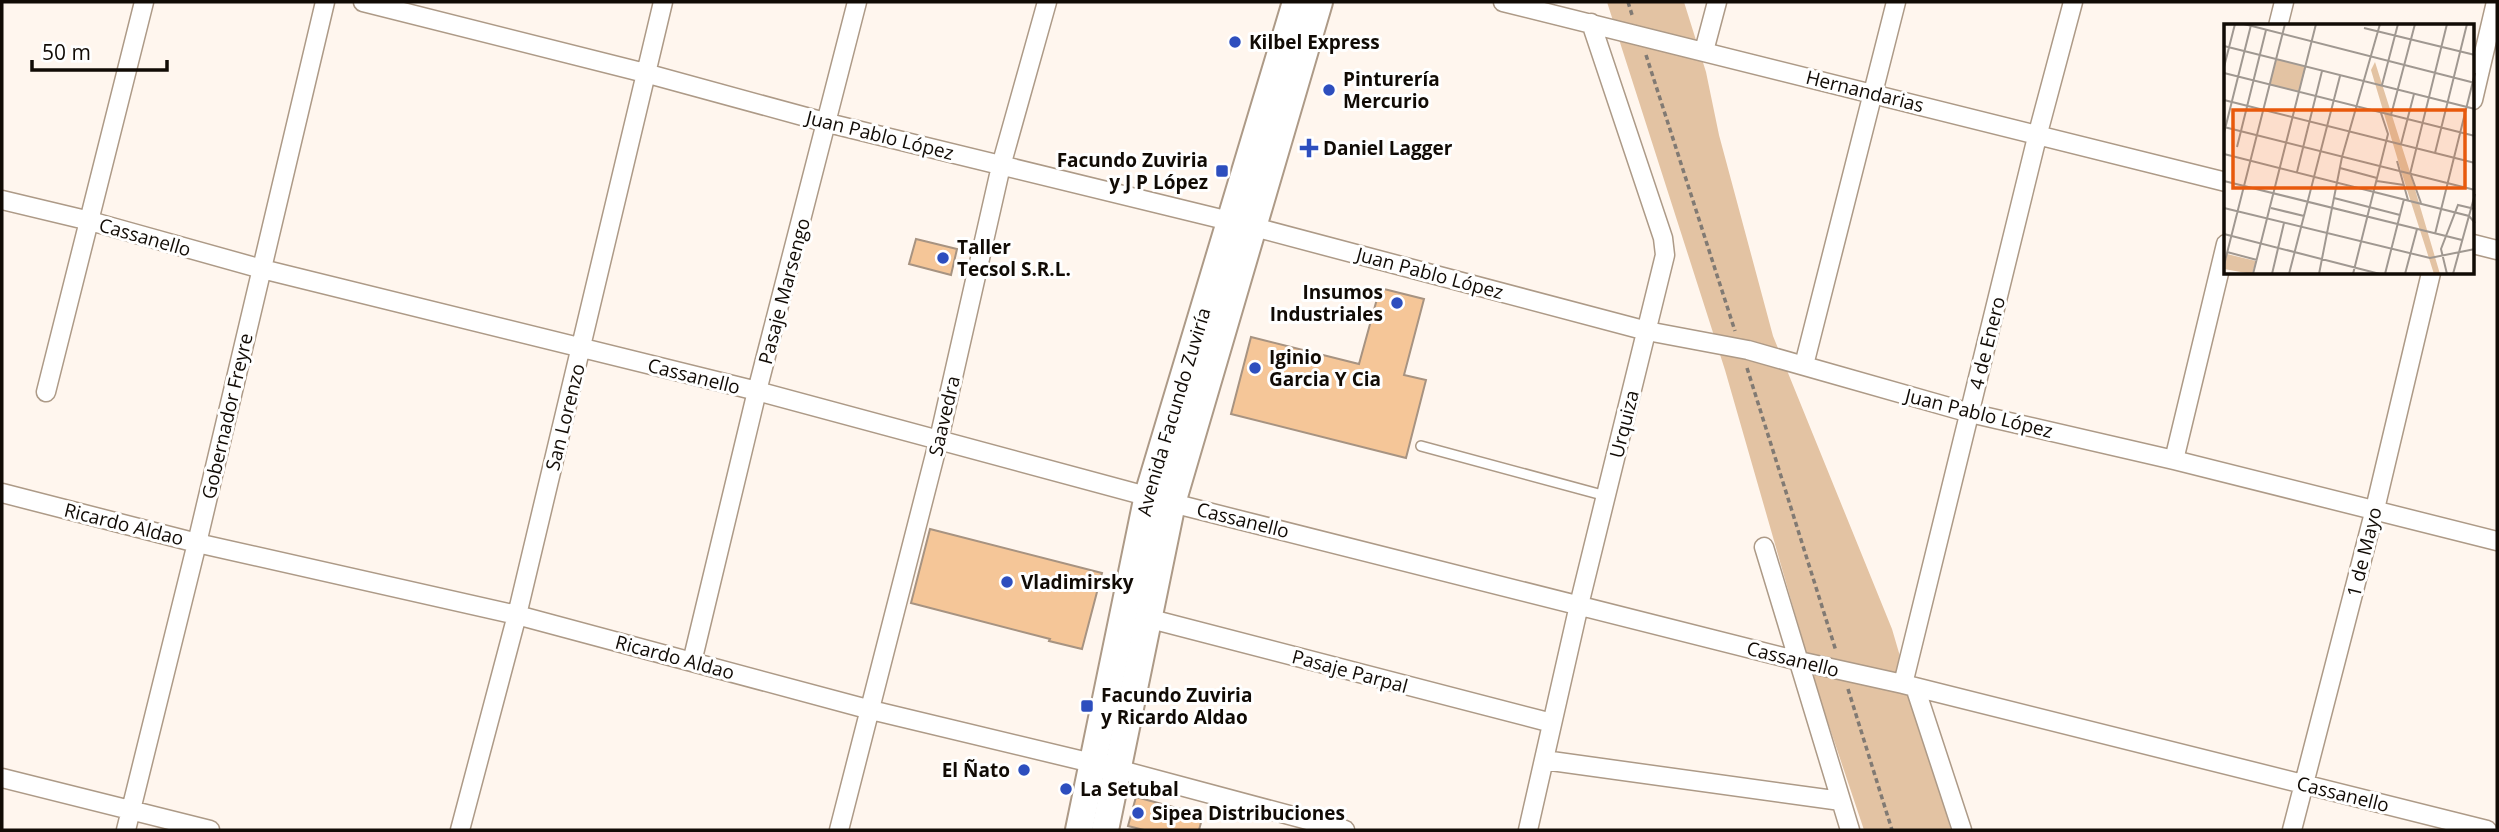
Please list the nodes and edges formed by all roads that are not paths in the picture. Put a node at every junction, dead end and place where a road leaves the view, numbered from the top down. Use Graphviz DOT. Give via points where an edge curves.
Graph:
graph roads {
  1 [pos="144,2"];
  2 [pos="325,2"];
  3 [pos="363,2"];
  4 [pos="663,2"];
  5 [pos="857,2"];
  6 [pos="1047,2"];
  7 [pos="1296,2"];
  8 [pos="1319,2"];
  9 [pos="1503,2"];
  10 [pos="1717,2"];
  11 [pos="1896,2"];
  12 [pos="2073,2"];
  13 [pos="2284,2"];
  14 [pos="2497,2"];
  15 [pos="1591,23"];
  16 [pos="2278,24"];
  17 [pos="1704,51"];
  18 [pos="645,73"];
  19 [pos="1872,92"];
  20 [pos="2474,96"];
  21 [pos="828,122"];
  22 [pos="2038,133"];
  23 [pos="1001,166"];
  24 [pos="2224,180"];
  25 [pos="2,200"];
  26 [pos="90,221"];
  27 [pos="1242,225"];
  28 [pos="2474,244"];
  29 [pos="2497,250"];
  30 [pos="2224,252"];
  31 [pos="262,269"];
  32 [pos="2431,275"];
  33 [pos="1647,331"];
  34 [pos="582,349"];
  35 [pos="1804,365"];
  36 [pos="757,391"];
  37 [pos="46,392"];
  38 [pos="1970,413"];
  39 [pos="939,439"];
  40 [pos="1421,446"];
  41 [pos="2174,460"];
  42 [pos="2,493"];
  43 [pos="1606,496"];
  44 [pos="1160,499"];
  45 [pos="2375,509"];
  46 [pos="2497,541"];
  47 [pos="197,543"];
  48 [pos="1764,547"];
  49 [pos="1579,605"];
  50 [pos="517,615"];
  51 [pos="1147,618"];
  52 [pos="1798,661"];
  53 [pos="692,662"];
  54 [pos="1909,686"];
  55 [pos="871,710"];
  56 [pos="1552,723"];
  57 [pos="1544,760"];
  58 [pos="1105,766"];
  59 [pos="2,778"];
  60 [pos="2304,784"];
  61 [pos="1841,801"];
  62 [pos="131,811"];
  63 [pos="126,830"];
  64 [pos="210,830"];
  65 [pos="460,830"];
  66 [pos="839,830"];
  67 [pos="1079,830"];
  68 [pos="1105,830"];
  69 [pos="1345,830"];
  70 [pos="1528,830"];
  71 [pos="1850,830"];
  72 [pos="1962,830"];
  73 [pos="2292,830"];
  74 [pos="2487,830"];
  1 -- 26 [label="street"];
  2 -- 31 [label="street, Gobernador Freyre"];
  3 -- 18 [label="street, Juan Pablo López"];
  4 -- 18 [label="street, San Lorenzo"];
  5 -- 21 [label="street, Pasaje Marsengo"];
  6 -- 23 [label="street, Saavedra"];
  7 -- 27 [label="main road, Avenida Facundo Zuviría"];
  8 -- 27 [label="main road, Avenida Facundo Zuviría"];
  9 -- 15 [label="street, Hernandarias"];
  10 -- 17 [label="street"];
  11 -- 19 [label="street"];
  12 -- 22 [label="street, 4 de Enero"];
  13 -- 16 [label="street"];
  14 -- 20 [label="street"];
  15 -- 17 [label="street, Hernandarias"];
  15 -- 33 [label="street, Urquiza" via="1663,238 1665,255"];
  17 -- 19 [label="street, Hernandarias"];
  18 -- 21 [label="street, Juan Pablo López"];
  18 -- 34 [label="street, San Lorenzo"];
  19 -- 22 [label="street, Hernandarias"];
  19 -- 35 [label="street"];
  21 -- 23 [label="street, Juan Pablo López"];
  21 -- 36 [label="street, Pasaje Marsengo"];
  22 -- 24 [label="street, Hernandarias"];
  22 -- 38 [label="street, 4 de Enero"];
  23 -- 27 [label="street, Juan Pablo López"];
  23 -- 39 [label="street, Saavedra"];
  25 -- 26 [label="street, Cassanello"];
  26 -- 31 [label="street, Cassanello"];
  26 -- 37 [label="street"];
  27 -- 33 [label="street, Juan Pablo López"];
  27 -- 44 [label="main road, Avenida Facundo Zuviría"];
  28 -- 29 [label="street"];
  30 -- 41 [label="street"];
  31 -- 34 [label="street, Cassanello"];
  31 -- 47 [label="street, Gobernador Freyre"];
  32 -- 45 [label="street, 1 de Mayo"];
  33 -- 35 [label="street, Juan Pablo López"];
  33 -- 43 [label="street, Urquiza"];
  34 -- 36 [label="street, Cassanello"];
  34 -- 50 [label="street, San Lorenzo"];
  35 -- 38 [label="street, Juan Pablo López"];
  36 -- 39 [label="street, Cassanello"];
  36 -- 53 [label="street, Pasaje Marsengo"];
  38 -- 41 [label="street, Juan Pablo López"];
  38 -- 54 [label="street, 4 de Enero"];
  39 -- 44 [label="street, Cassanello"];
  39 -- 55 [label="street, Saavedra"];
  40 -- 43 [label="lane"];
  41 -- 45 [label="street, Juan Pablo López"];
  42 -- 47 [label="street, Ricardo Aldao"];
  43 -- 49 [label="street, Urquiza"];
  44 -- 49 [label="street, Cassanello"];
  44 -- 51 [label="main road, Avenida Facundo Zuviría"];
  44 -- 58 [label="main road, Avenida Facundo Zuviría"];
  45 -- 46 [label="street, Juan Pablo López"];
  45 -- 60 [label="street, 1 de Mayo"];
  47 -- 50 [label="street, Ricardo Aldao"];
  47 -- 62 [label="street, Gobernador Freyre"];
  48 -- 52 [label="street"];
  49 -- 52 [label="street, Cassanello"];
  49 -- 56 [label="street, Urquiza"];
  50 -- 53 [label="street, Ricardo Aldao"];
  50 -- 65 [label="street, San Lorenzo"];
  51 -- 56 [label="street, Pasaje Parpal"];
  51 -- 58 [label="main road, Avenida Facundo Zuviría"];
  52 -- 54 [label="street, Cassanello"];
  52 -- 61 [label="street"];
  53 -- 55 [label="street, Ricardo Aldao"];
  54 -- 60 [label="street, Cassanello"];
  54 -- 72 [label="street"];
  55 -- 58 [label="street, Ricardo Aldao"];
  55 -- 66 [label="street, Saavedra"];
  56 -- 57 [label="street, Urquiza"];
  57 -- 61 [label="street"];
  57 -- 70 [label="street, Urquiza"];
  58 -- 67 [label="main road, Avenida Facundo Zuviría"];
  58 -- 68 [label="main road, Avenida Facundo Zuviría"];
  58 -- 69 [label="street, Ricardo Aldao"];
  59 -- 62 [label="street"];
  60 -- 73 [label="street, 1 de Mayo"];
  60 -- 74 [label="street, Cassanello"];
  61 -- 71 [label="street"];
  62 -- 63 [label="street, Gobernador Freyre"];
  62 -- 64 [label="street"];
}
